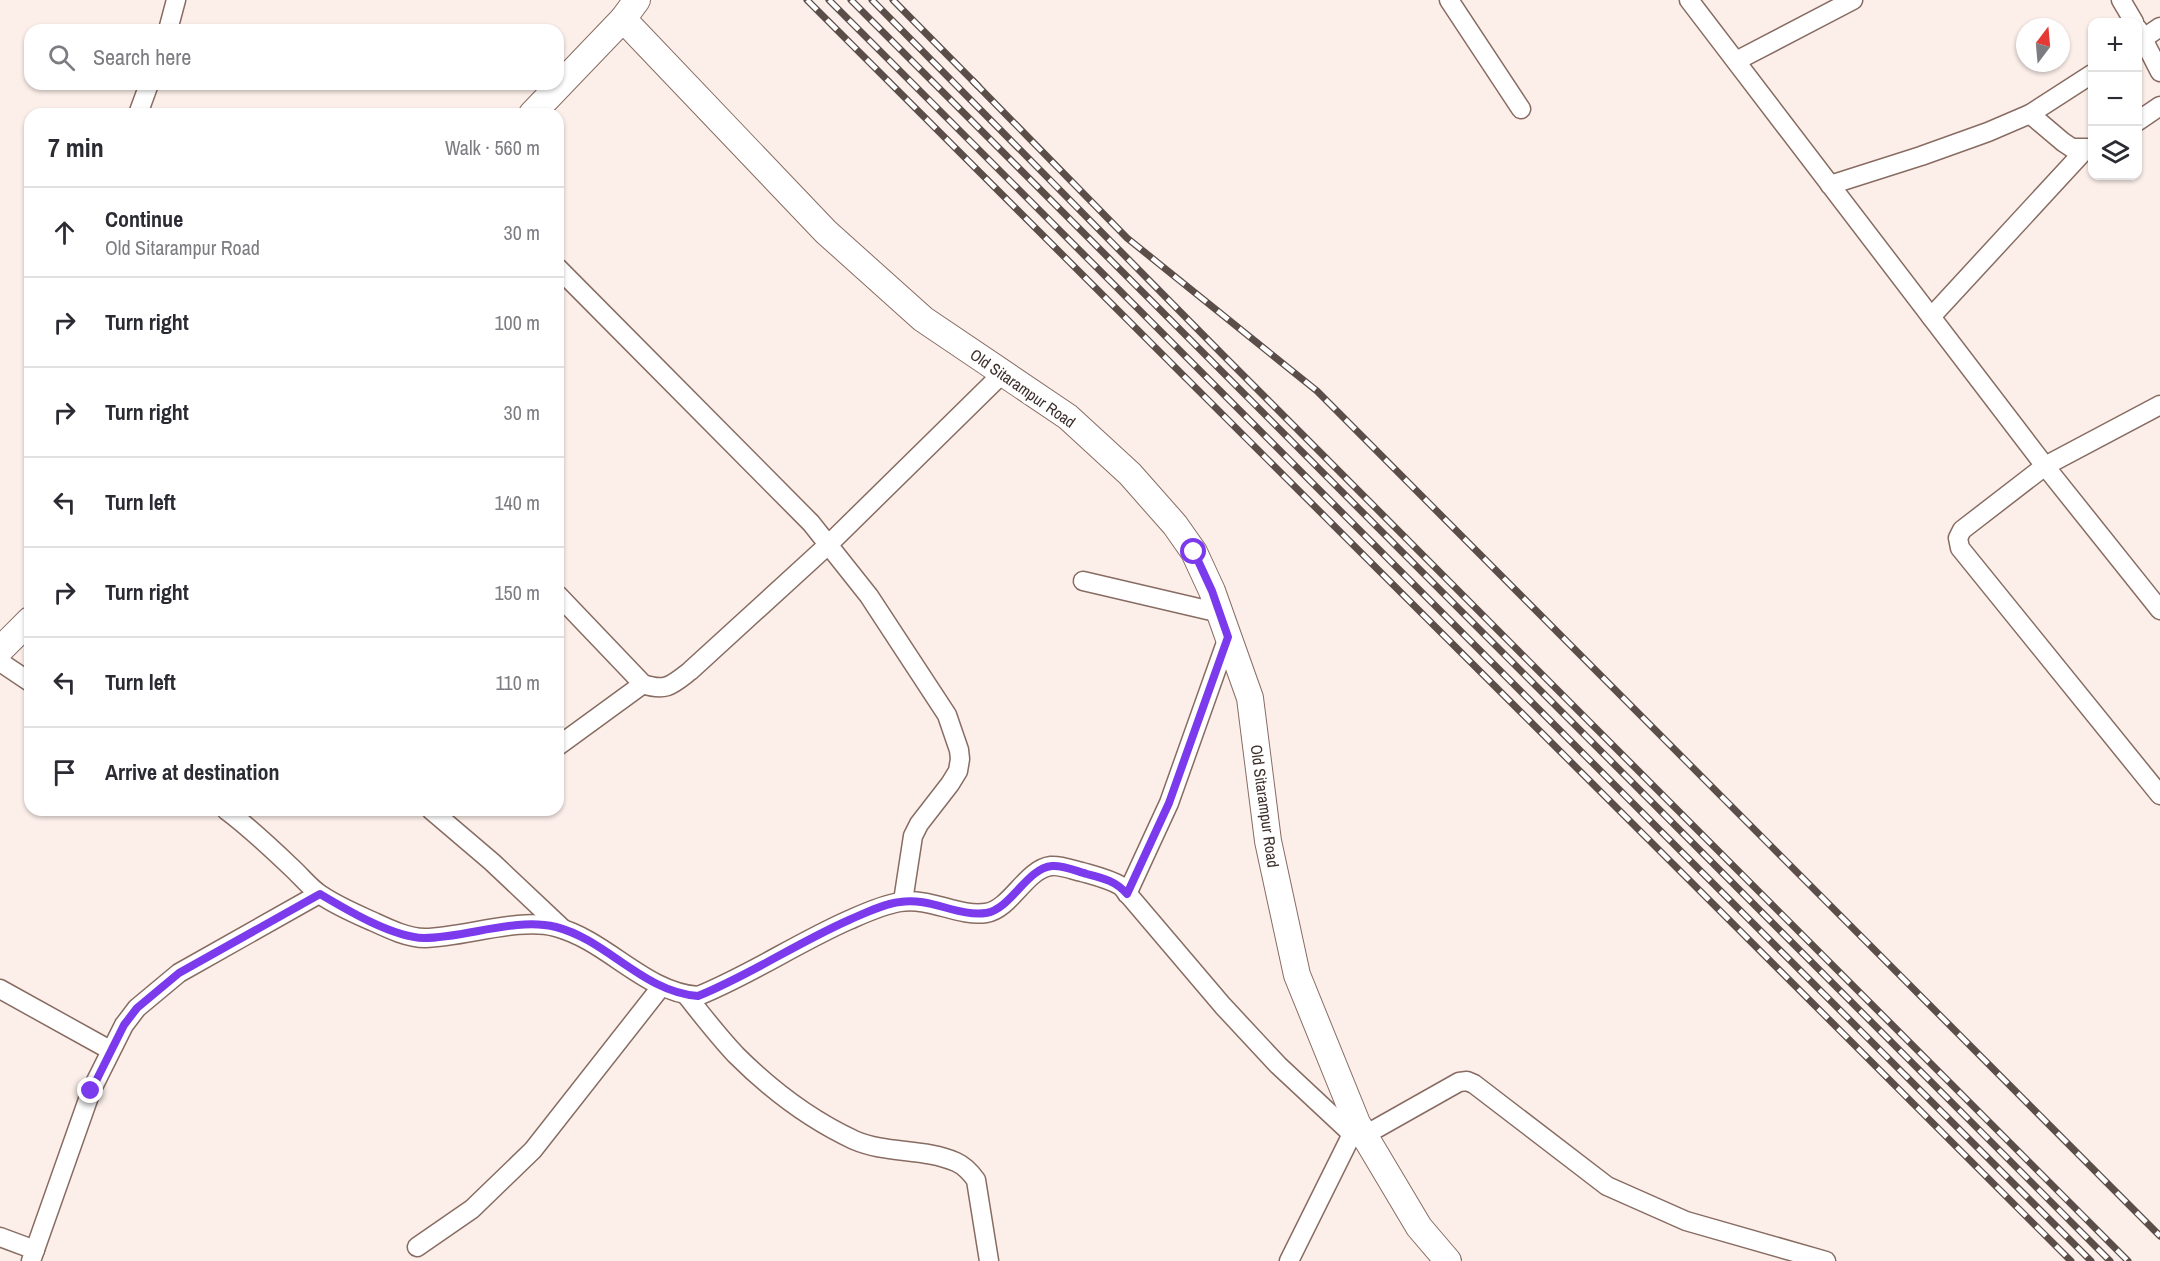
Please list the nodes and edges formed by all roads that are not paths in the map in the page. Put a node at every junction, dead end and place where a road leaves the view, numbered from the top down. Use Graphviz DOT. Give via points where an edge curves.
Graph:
graph roads {
  1 [pos="176,0"];
  2 [pos="1449,0"];
  3 [pos="1689,0"];
  4 [pos="1853,0"];
  5 [pos="2121,0"];
  6 [pos="630,10"];
  7 [pos="2132,18"];
  8 [pos="170,24"];
  9 [pos="2160,27"];
  10 [pos="2142,36"];
  11 [pos="2142,42"];
  12 [pos="1736,61"];
  13 [pos="2160,72"];
  14 [pos="2088,77"];
  15 [pos="564,80"];
  16 [pos="147,90"];
  17 [pos="555,90"];
  18 [pos="2160,106"];
  19 [pos="140,108"];
  20 [pos="538,108"];
  21 [pos="1521,109"];
  22 [pos="2030,114"];
  23 [pos="2142,118"];
  24 [pos="2088,149"];
  25 [pos="2088,150"];
  26 [pos="1830,185"];
  27 [pos="564,274"];
  28 [pos="1931,317"];
  29 [pos="1003,373"];
  30 [pos="2160,405"];
  31 [pos="2045,466"];
  32 [pos="829,544"];
  33 [pos="1083,581"];
  34 [pos="564,601"];
  35 [pos="2160,610"];
  36 [pos="1220,613"];
  37 [pos="24,626"];
  38 [pos="1228,637"];
  39 [pos="0,650"];
  40 [pos="0,662"];
  41 [pos="24,678"];
  42 [pos="643,684"];
  43 [pos="564,742"];
  44 [pos="2160,795"];
  45 [pos="233,816"];
  46 [pos="437,816"];
  47 [pos="320,894"];
  48 [pos="1127,894"];
  49 [pos="903,901"];
  50 [pos="565,930"];
  51 [pos="661,987"];
  52 [pos="0,989"];
  53 [pos="686,995"];
  54 [pos="110,1050"];
  55 [pos="1358,1131"];
  56 [pos="0,1237"];
  57 [pos="417,1247"];
  58 [pos="33,1255"];
  59 [pos="989,1261"];
  60 [pos="1289,1261"];
  61 [pos="1448,1261"];
  62 [pos="1826,1261"];
  1 -- 8 [label="street"];
  2 -- 21 [label="street"];
  3 -- 12 [label="street"];
  4 -- 12 [label="street"];
  5 -- 7 [label="street"];
  6 -- 15 [label="street"];
  6 -- 29 [label="street, Old Sitarampur Road" via="826,232 923,319"];
  9 -- 10 [label="street"];
  11 -- 13 [label="street"];
  12 -- 26 [label="street"];
  14 -- 22 [label="street"];
  16 -- 19 [label="street"];
  17 -- 20 [label="street"];
  18 -- 23 [label="street"];
  22 -- 24 [label="street" via="2062,142"];
  22 -- 26 [label="street" via="1921,156"];
  25 -- 28 [label="street"];
  26 -- 28 [label="street"];
  27 -- 32 [label="street"];
  28 -- 31 [label="street"];
  29 -- 32 [label="street"];
  29 -- 36 [label="street, Old Sitarampur Road" via="1068,417 1130,474 1194,552"];
  30 -- 31 [label="street"];
  31 -- 35 [label="street"];
  31 -- 44 [label="street" via="1962,530 1958,538 1960,548"];
  32 -- 42 [label="street" via="690,671 670,686 657,689"];
  32 -- 49 [label="street" via="869,596 947,715 960,759 958,771 913,836"];
  33 -- 36 [label="street"];
  34 -- 42 [label="street"];
  36 -- 38 [label="street, Old Sitarampur Road"];
  37 -- 39 [label="street"];
  38 -- 48 [label="street" via="1169,803"];
  38 -- 55 [label="street, Old Sitarampur Road" via="1250,698 1268,841 1297,975"];
  40 -- 41 [label="street"];
  42 -- 43 [label="street"];
  45 -- 47 [label="street"];
  46 -- 50 [label="street"];
  47 -- 50 [label="street" via="382,926 421,938 525,925"];
  47 -- 54 [label="street" via="179,973 137,1008"];
  48 -- 49 [label="street" via="1114,882 1050,866 1004,904 985,913"];
  48 -- 55 [label="street" via="1270,1056"];
  49 -- 53 [label="street" via="827,930 713,990 698,996"];
  50 -- 51 [label="street"];
  51 -- 53 [label="street"];
  51 -- 57 [label="street" via="533,1150 472,1209"];
  52 -- 54 [label="street"];
  53 -- 59 [label="street" via="736,1055 822,1122 855,1140 944,1158 968,1170 976,1180"];
  54 -- 58 [label="street" via="91,1091"];
  55 -- 60 [label="street"];
  55 -- 61 [label="street, Old Sitarampur Road" via="1419,1227"];
  55 -- 62 [label="street" via="1467,1081 1607,1186 1686,1221"];
  56 -- 58 [label="street"];
}
